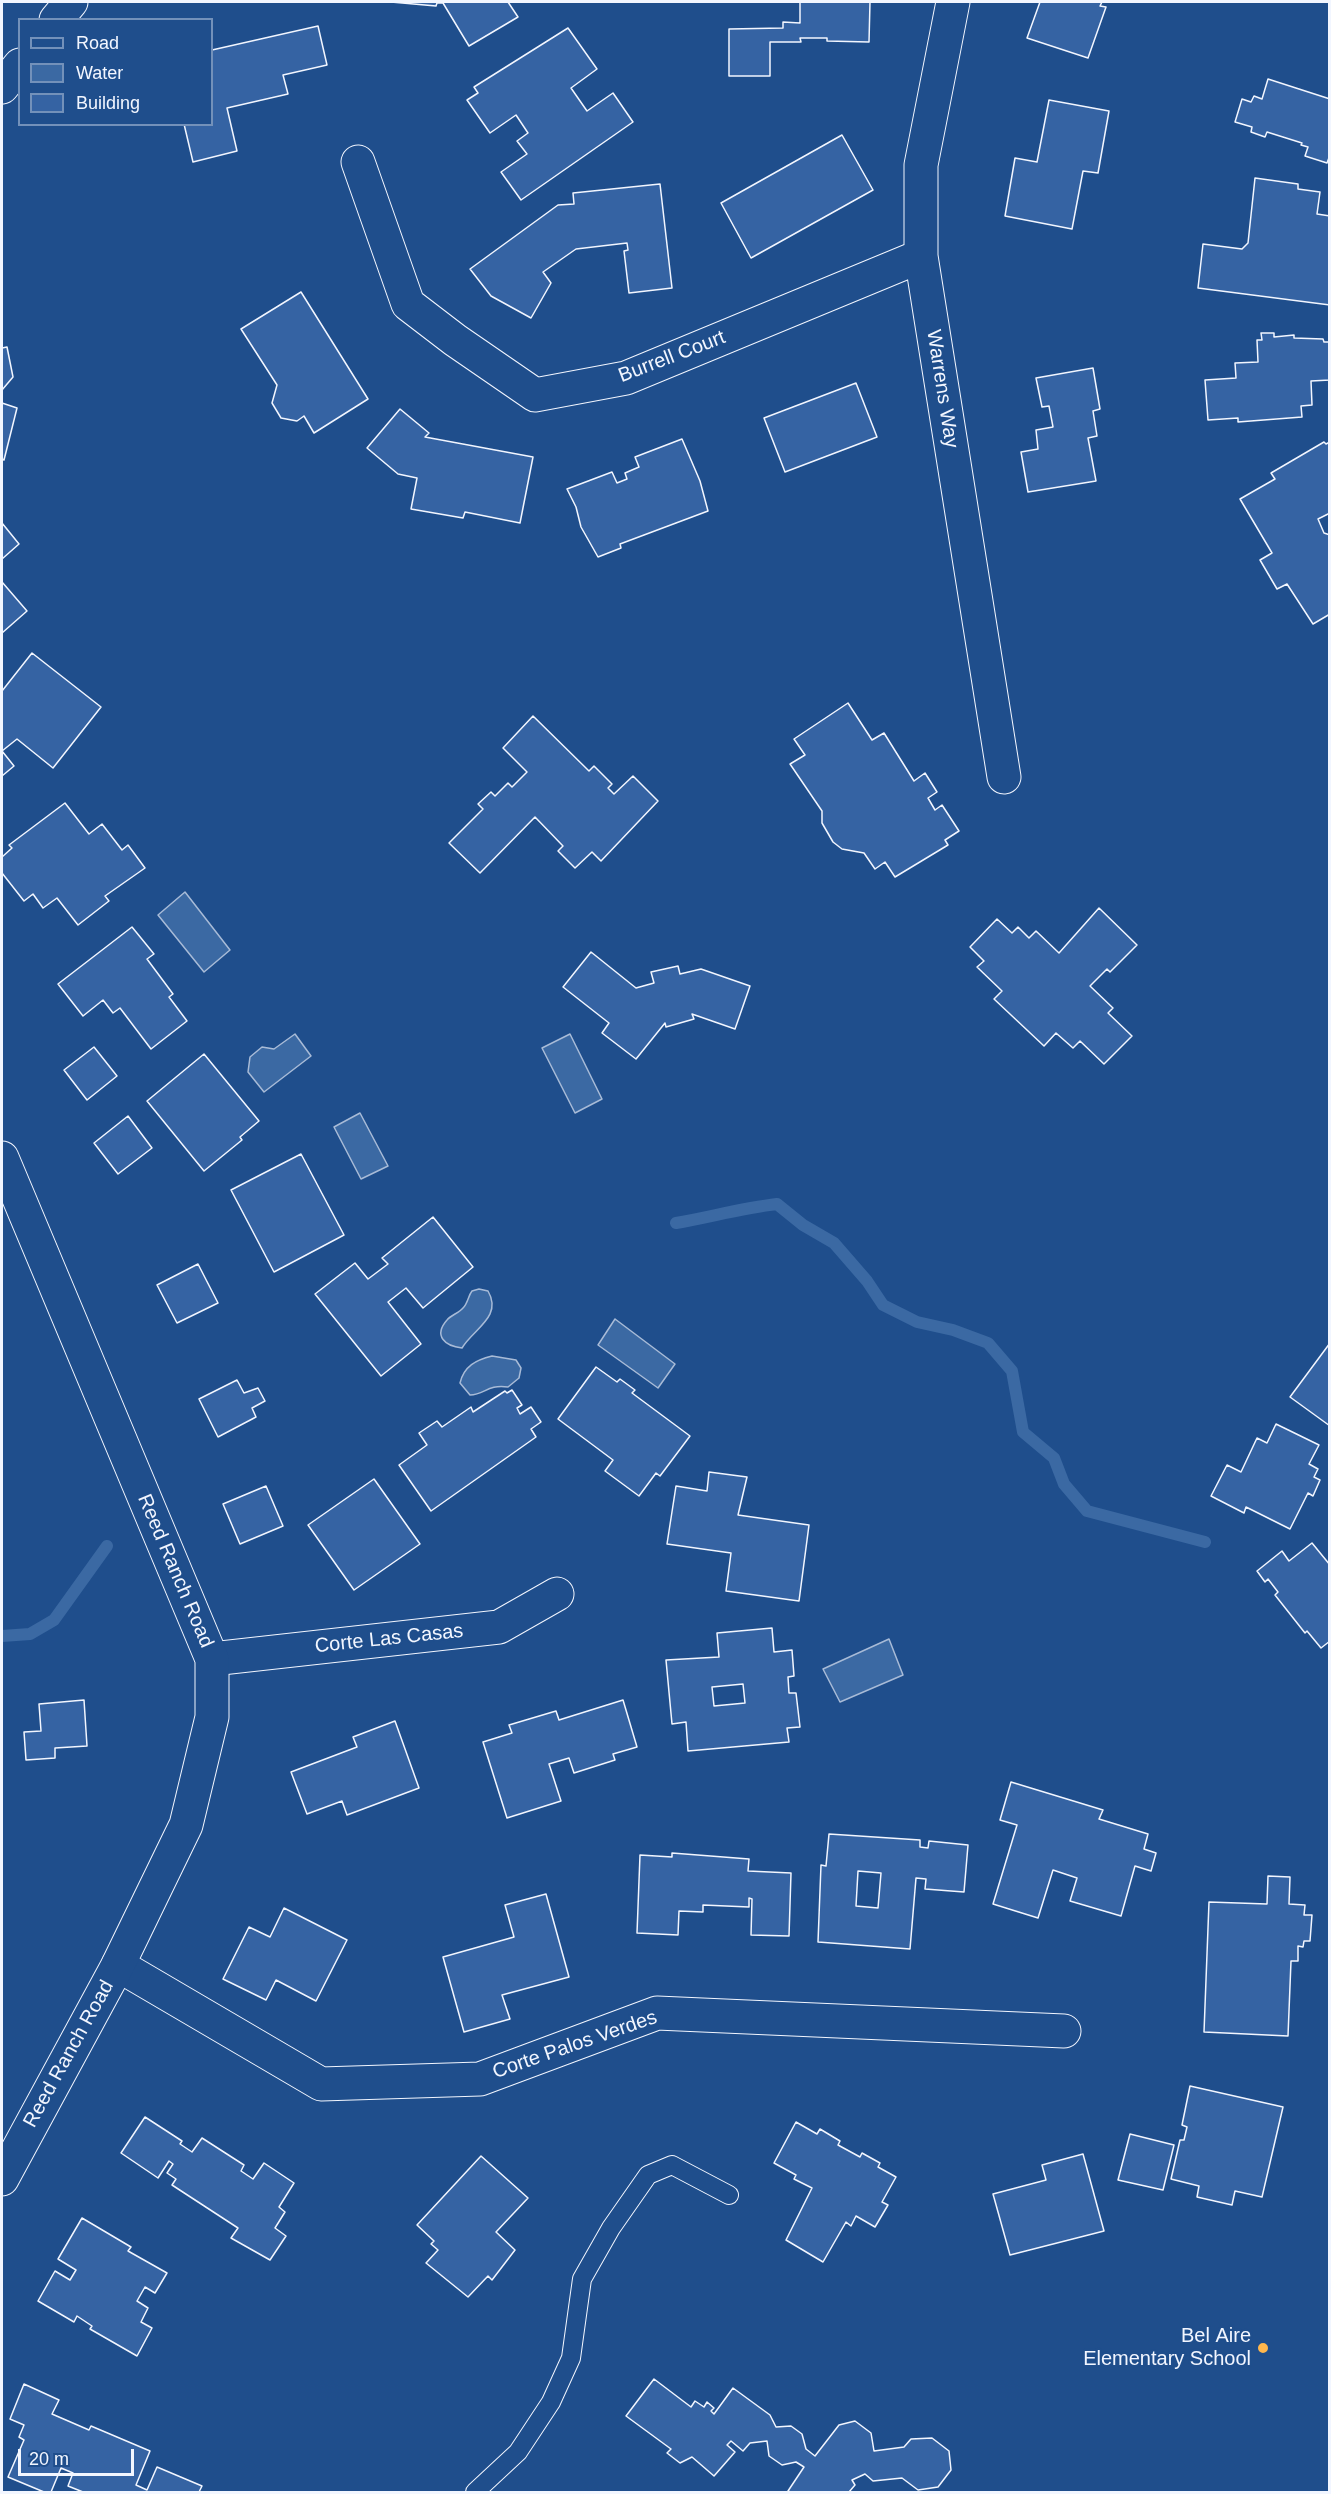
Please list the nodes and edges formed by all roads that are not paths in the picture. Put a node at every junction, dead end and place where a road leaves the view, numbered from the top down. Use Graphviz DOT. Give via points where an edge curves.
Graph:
graph roads {
  1 [pos="71,2"];
  2 [pos="953,2"];
  3 [pos="58,18"];
  4 [pos="18,67"];
  5 [pos="2,87"];
  6 [pos="358,162"];
  7 [pos="921,256"];
  8 [pos="1004,777"];
  9 [pos="2,1158"];
  10 [pos="557,1594"];
  11 [pos="212,1659"];
  12 [pos="118,1965"];
  13 [pos="1064,2031"];
  14 [pos="2,2179"];
  15 [pos="729,2194"];
  16 [pos="475,2493"];
  1 -- 3 [label="street"];
  2 -- 7 [label="street, Warrens Way" via="921,165"];
  4 -- 5 [label="street"];
  6 -- 7 [label="street, Burrell Court" via="408,304 536,395 626,378"];
  7 -- 8 [label="street, Warrens Way"];
  9 -- 11 [label="street, Reed Ranch Road"];
  10 -- 11 [label="street, Corte Las Casas" via="499,1627"];
  11 -- 12 [label="street, Reed Ranch Road" via="212,1717 186,1825"];
  12 -- 13 [label="street, Corte Palos Verdes" via="321,2084 480,2079 657,2013"];
  12 -- 14 [label="street, Reed Ranch Road"];
  15 -- 16 [label="lane" via="672,2165 648,2175 611,2228 582,2280 571,2358 551,2402 518,2452"];
}
